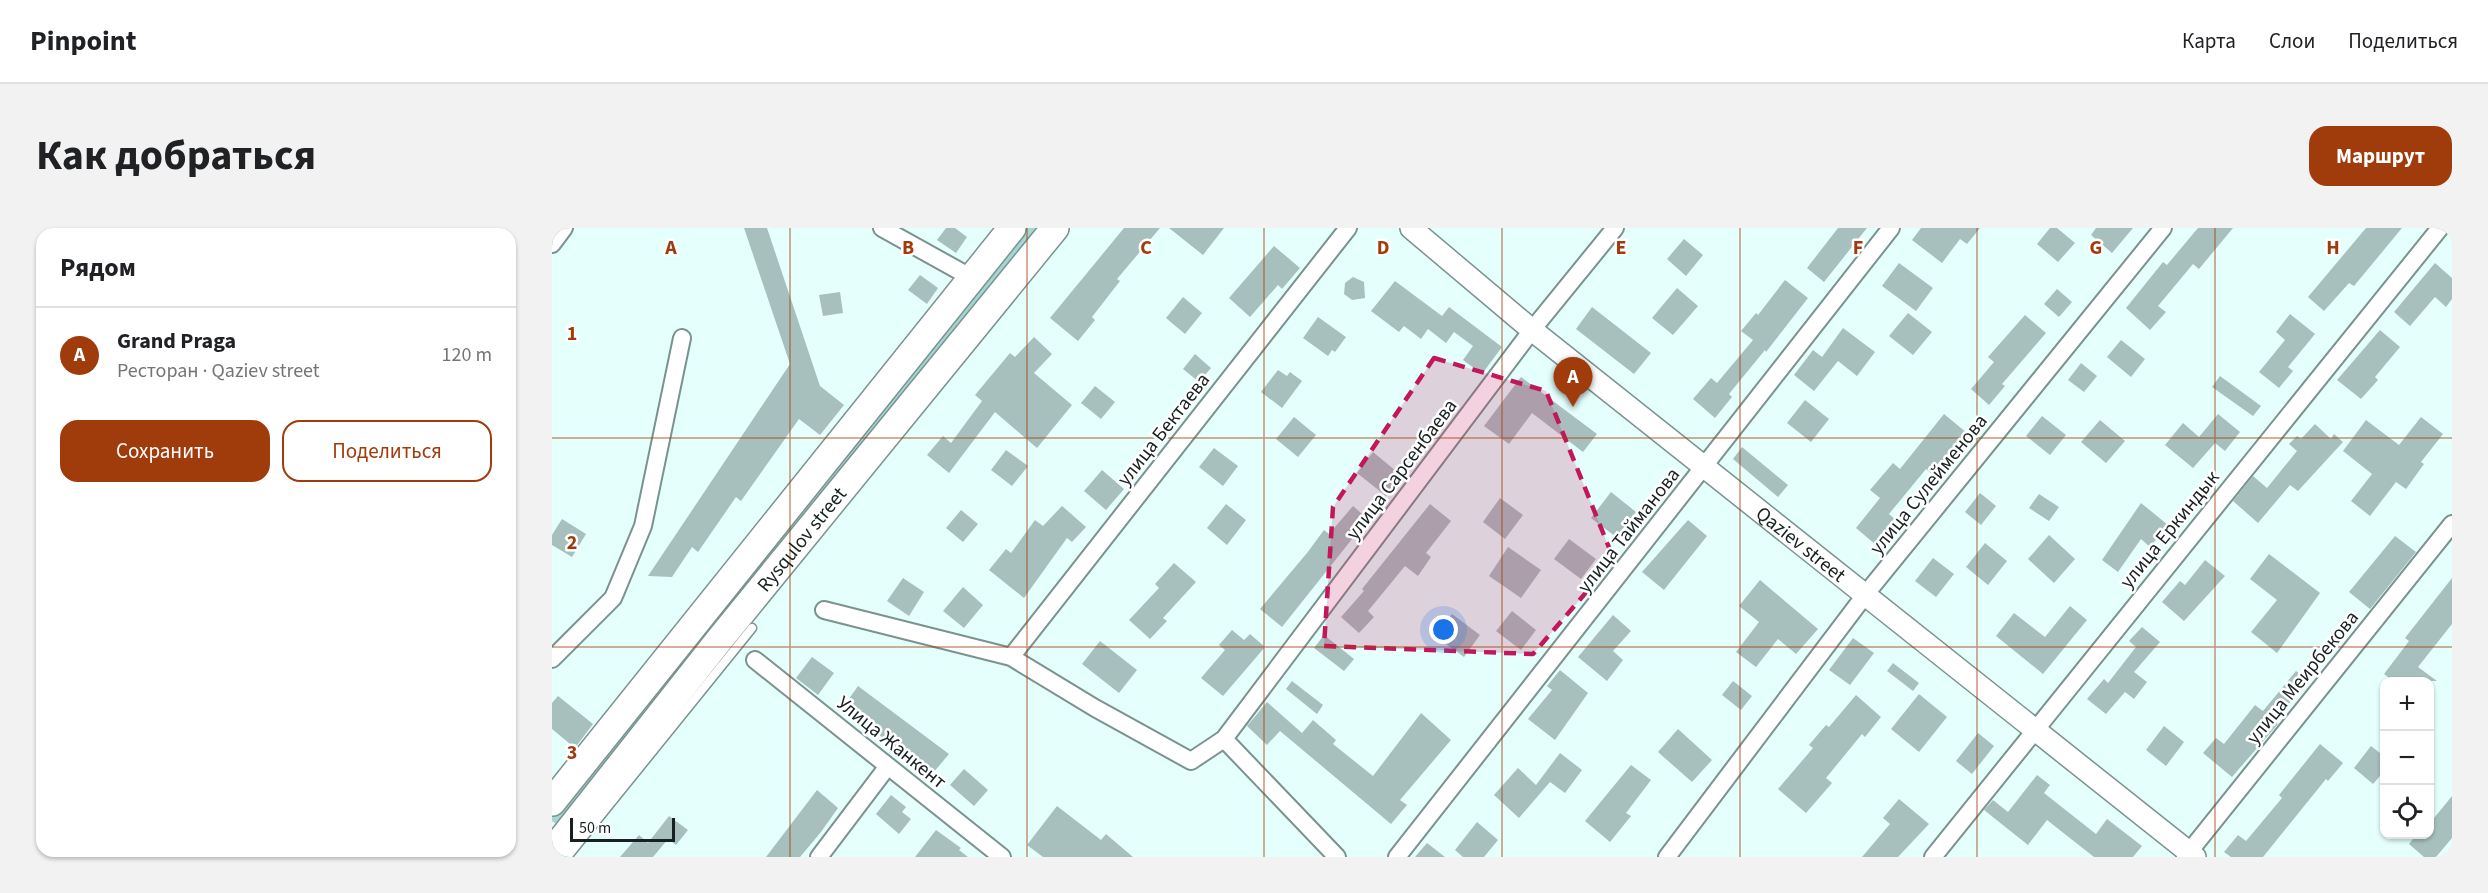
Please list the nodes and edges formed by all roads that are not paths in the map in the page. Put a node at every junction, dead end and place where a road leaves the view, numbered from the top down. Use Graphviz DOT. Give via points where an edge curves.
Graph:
graph roads {
  1 [pos="564,228"];
  2 [pos="882,228"];
  3 [pos="1011,228"];
  4 [pos="1055,228"];
  5 [pos="1348,228"];
  6 [pos="1411,228"];
  7 [pos="1615,228"];
  8 [pos="1891,228"];
  9 [pos="2163,228"];
  10 [pos="2440,228"];
  11 [pos="2446,228"];
  12 [pos="2452,232"];
  13 [pos="552,244"];
  14 [pos="972,278"];
  15 [pos="1532,330"];
  16 [pos="682,338"];
  17 [pos="1704,467"];
  18 [pos="2452,524"];
  19 [pos="1865,595"];
  20 [pos="824,610"];
  21 [pos="752,628"];
  22 [pos="1011,657"];
  23 [pos="552,658"];
  24 [pos="755,660"];
  25 [pos="2034,730"];
  26 [pos="1224,739"];
  27 [pos="888,766"];
  28 [pos="552,802"];
  29 [pos="558,847"];
  30 [pos="2189,855"];
  31 [pos="819,857"];
  32 [pos="1002,857"];
  33 [pos="1337,857"];
  34 [pos="1397,857"];
  35 [pos="1667,857"];
  36 [pos="1933,857"];
  1 -- 13 [label="street"];
  2 -- 14 [label="street"];
  3 -- 14 [label="main road, Rysqulov street"];
  4 -- 29 [label="main road, Rysqulov street"];
  5 -- 22 [label="street, улица Бектаева"];
  6 -- 15 [label="street, Qaziev street"];
  7 -- 15 [label="street, улица Сарсенбаева"];
  8 -- 17 [label="street, улица Тайманова"];
  9 -- 19 [label="street, улица Сулейменова"];
  10 -- 25 [label="street, улица Еркиндык"];
  11 -- 12 [label="street"];
  14 -- 28 [label="main road, Rysqulov street"];
  15 -- 17 [label="street, Qaziev street"];
  15 -- 26 [label="street, улица Сарсенбаева"];
  16 -- 23 [label="street" via="642,526 616,591"];
  17 -- 19 [label="street, Qaziev street"];
  17 -- 34 [label="street, улица Тайманова"];
  18 -- 30 [label="street, улица Меирбекова"];
  19 -- 25 [label="street, Qaziev street"];
  19 -- 35 [label="street, улица Сулейменова"];
  20 -- 22 [label="street"];
  21 -- 29 [label="lane"];
  22 -- 26 [label="street, улица Сарсенбаева" via="1191,761"];
  24 -- 27 [label="street, Улица Жанкент"];
  25 -- 30 [label="street, Qaziev street"];
  25 -- 36 [label="street, улица Еркиндык"];
  26 -- 33 [label="street"];
  27 -- 31 [label="street"];
  27 -- 32 [label="street, Улица Жанкент"];
}
